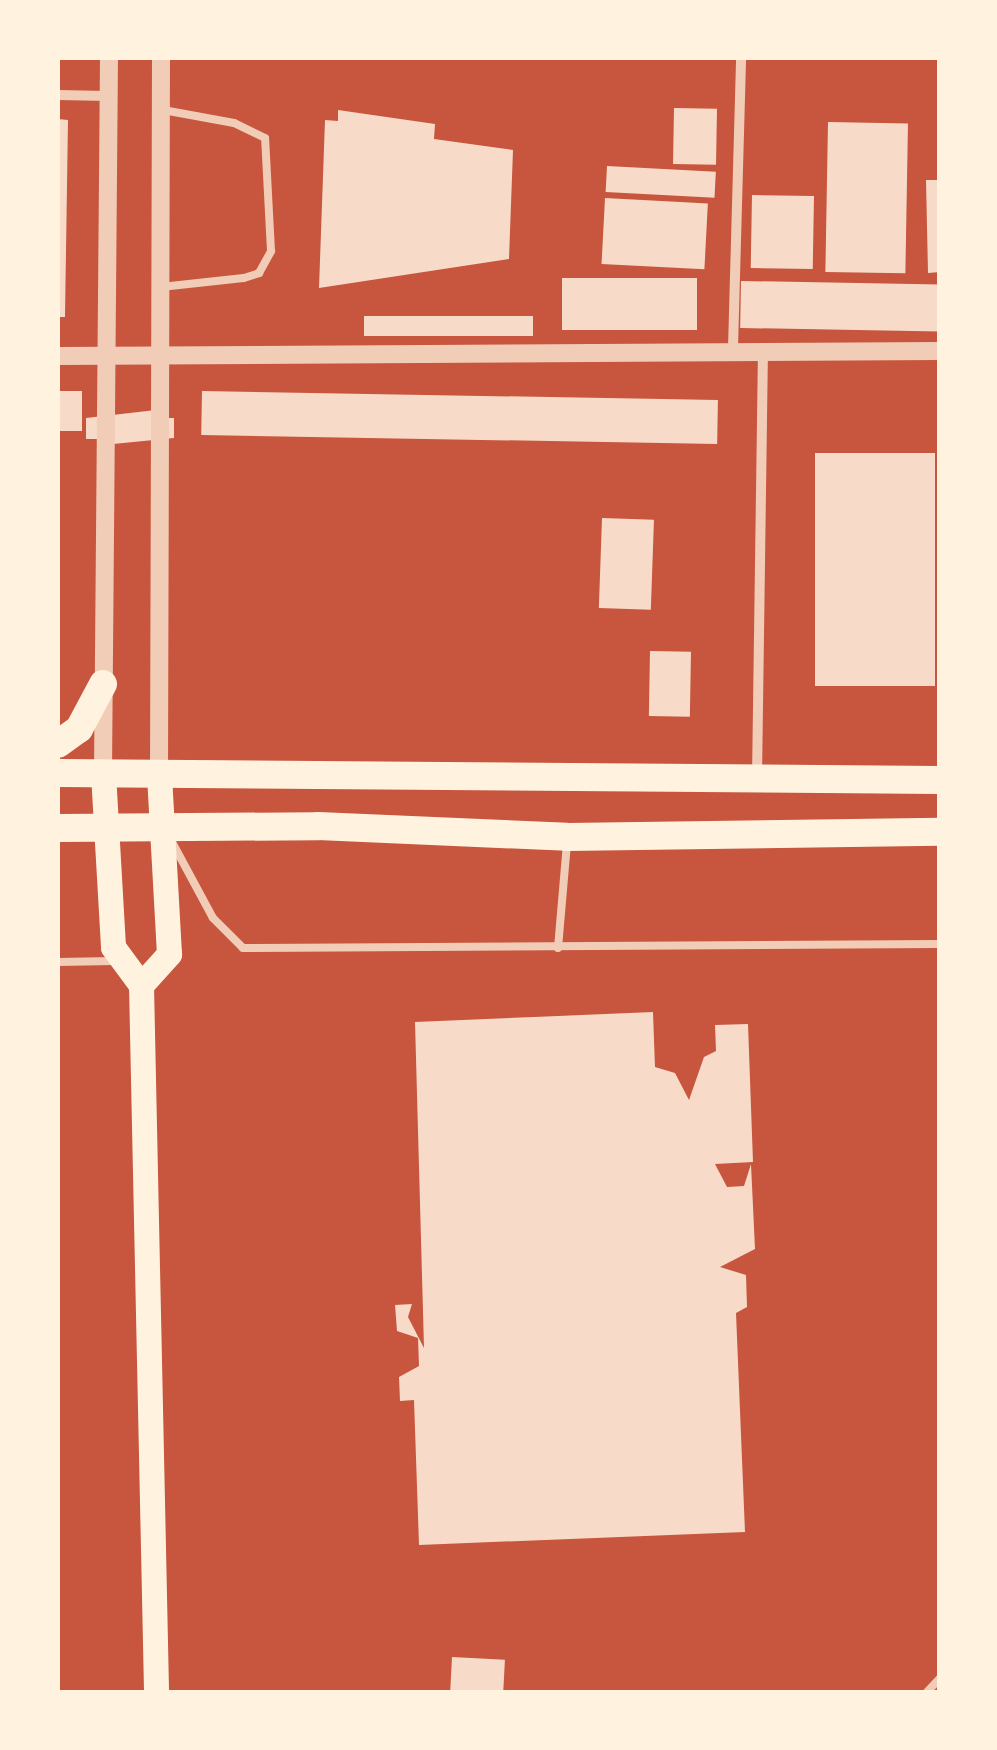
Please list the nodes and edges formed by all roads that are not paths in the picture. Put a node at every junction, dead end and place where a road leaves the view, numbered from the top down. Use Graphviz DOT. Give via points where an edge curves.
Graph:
graph roads {
  1 [pos="110,58"];
  2 [pos="161,58"];
  3 [pos="741,58"];
  4 [pos="58,94"];
  5 [pos="108,96"];
  6 [pos="159,109"];
  7 [pos="159,287"];
  8 [pos="733,348"];
  9 [pos="764,350"];
  10 [pos="940,351"];
  11 [pos="58,356"];
  12 [pos="106,356"];
  13 [pos="160,358"];
  14 [pos="104,684"];
  15 [pos="58,744"];
  16 [pos="58,774"];
  17 [pos="103,774"];
  18 [pos="159,774"];
  19 [pos="756,779"];
  20 [pos="940,780"];
  21 [pos="58,828"];
  22 [pos="103,829"];
  23 [pos="163,829"];
  24 [pos="940,832"];
  25 [pos="567,837"];
  26 [pos="940,944"];
  27 [pos="558,948"];
  28 [pos="124,960"];
  29 [pos="58,962"];
  30 [pos="141,985"];
  31 [pos="940,1678"];
  32 [pos="156,1692"];
  33 [pos="927,1692"];
  1 -- 5 [label="street"];
  2 -- 6 [label="street"];
  3 -- 8 [label="street"];
  4 -- 5 [label="street"];
  5 -- 12 [label="street"];
  6 -- 7 [label="street"];
  6 -- 7 [label="lane" via="252,129 265,138 271,166 270,252 260,273"];
  7 -- 13 [label="street"];
  8 -- 9 [label="street"];
  8 -- 13 [label="street"];
  9 -- 10 [label="street"];
  9 -- 19 [label="street"];
  11 -- 12 [label="street"];
  12 -- 13 [label="street"];
  12 -- 14 [label="street"];
  13 -- 18 [label="street"];
  14 -- 15 [label="highway" via="79,729"];
  14 -- 17 [label="street"];
  16 -- 17 [label="highway"];
  17 -- 18 [label="highway"];
  17 -- 22 [label="main road"];
  18 -- 19 [label="highway"];
  18 -- 23 [label="main road"];
  19 -- 20 [label="highway"];
  21 -- 22 [label="highway"];
  22 -- 23 [label="highway"];
  22 -- 28 [label="main road" via="113,947"];
  23 -- 25 [label="highway" via="318,826"];
  23 -- 27 [label="lane" via="193,871 213,918 244,948"];
  23 -- 30 [label="main road" via="168,954"];
  24 -- 25 [label="highway"];
  25 -- 27 [label="lane"];
  26 -- 27 [label="lane"];
  28 -- 29 [label="lane"];
  28 -- 30 [label="main road"];
  30 -- 32 [label="main road"];
  31 -- 33 [label="lane"];
}
